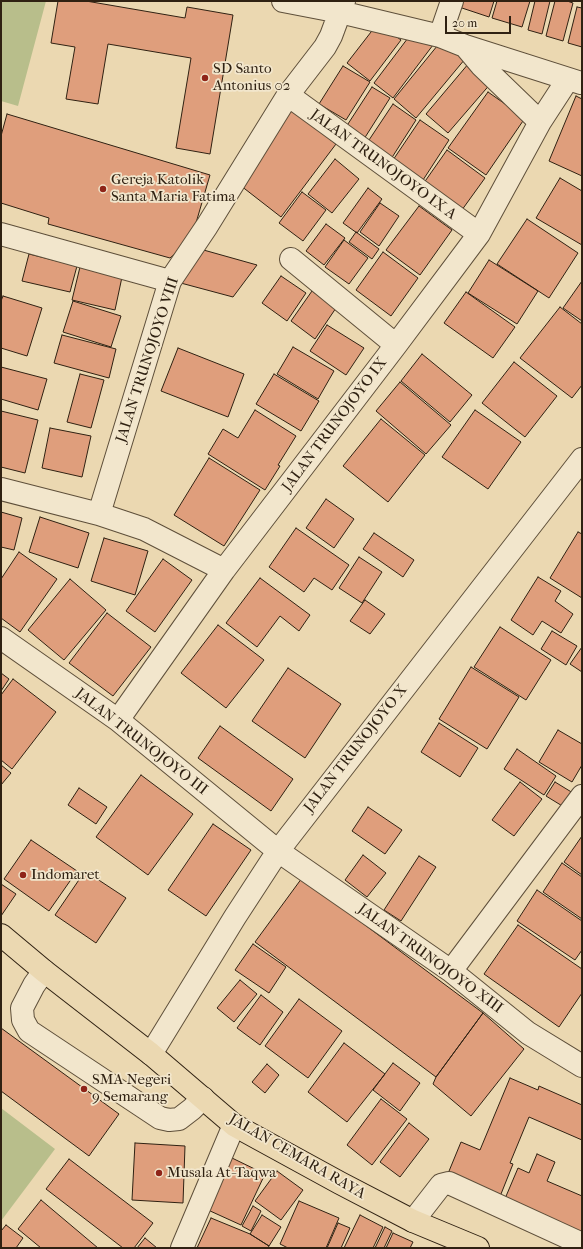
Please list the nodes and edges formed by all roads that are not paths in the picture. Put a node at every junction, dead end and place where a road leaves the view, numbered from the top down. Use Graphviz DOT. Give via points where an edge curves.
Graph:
graph roads {
  1 [pos="283,1"];
  2 [pos="452,1"];
  3 [pos="342,6"];
  4 [pos="440,36"];
  5 [pos="465,46"];
  6 [pos="575,81"];
  7 [pos="288,95"];
  8 [pos="540,122"];
  9 [pos="1,234"];
  10 [pos="479,234"];
  11 [pos="291,259"];
  12 [pos="170,281"];
  13 [pos="396,345"];
  14 [pos="582,459"];
  15 [pos="1,489"];
  16 [pos="99,514"];
  17 [pos="224,570"];
  18 [pos="1,638"];
  19 [pos="118,720"];
  20 [pos="582,796"];
  21 [pos="278,850"];
  22 [pos="1,935"];
  23 [pos="44,971"];
  24 [pos="451,971"];
  25 [pos="151,1054"];
  26 [pos="582,1066"];
  27 [pos="203,1098"];
  28 [pos="234,1124"];
  29 [pos="413,1221"];
  30 [pos="582,1244"];
  31 [pos="182,1248"];
  32 [pos="478,1248"];
  1 -- 3 [label="street"];
  2 -- 4 [label="street"];
  3 -- 4 [label="street"];
  3 -- 7 [label="street, JALAN TRUNOJOYO VIII" via="325,47"];
  4 -- 5 [label="street"];
  5 -- 6 [label="street"];
  5 -- 8 [label="street"];
  6 -- 8 [label="street, JALAN TRUNOJOYO IX"];
  7 -- 10 [label="street, JALAN TRUNOJOYO IX A"];
  7 -- 12 [label="street, JALAN TRUNOJOYO VIII"];
  8 -- 10 [label="street, JALAN TRUNOJOYO IX"];
  9 -- 12 [label="street"];
  10 -- 13 [label="street, JALAN TRUNOJOYO IX"];
  11 -- 13 [label="street"];
  12 -- 16 [label="street, JALAN TRUNOJOYO VIII"];
  13 -- 17 [label="street, JALAN TRUNOJOYO IX"];
  14 -- 21 [label="street, JALAN TRUNOJOYO X"];
  15 -- 16 [label="street"];
  16 -- 17 [label="street" via="144,529"];
  17 -- 19 [label="street, JALAN TRUNOJOYO IX"];
  18 -- 19 [label="street, JALAN TRUNOJOYO III"];
  19 -- 21 [label="street, JALAN TRUNOJOYO III"];
  20 -- 24 [label="street"];
  21 -- 24 [label="street, JALAN TRUNOJOYO XIII"];
  21 -- 25 [label="street, JALAN TRUNOJOYO X"];
  22 -- 23 [label="main road, JALAN CEMARA RAYA"];
  23 -- 25 [label="main road, JALAN CEMARA RAYA"];
  23 -- 27 [label="street" via="22,1008 23,1020 29,1032 160,1118 179,1119"];
  24 -- 26 [label="street, JALAN TRUNOJOYO XIII" via="528,1033"];
  25 -- 27 [label="main road, JALAN CEMARA RAYA"];
  27 -- 28 [label="main road, JALAN CEMARA RAYA"];
  28 -- 29 [label="main road, JALAN CEMARA RAYA" via="340,1184"];
  28 -- 31 [label="street"];
  29 -- 30 [label="street" via="441,1185 449,1183"];
  29 -- 32 [label="main road, JALAN CEMARA RAYA"];
}
